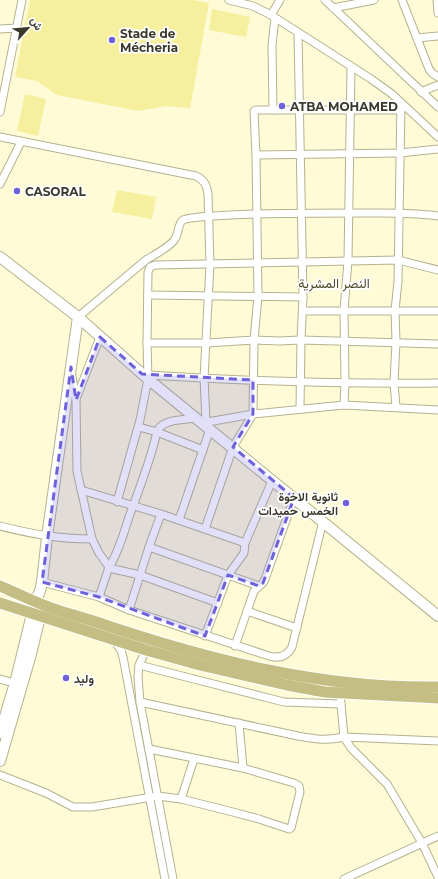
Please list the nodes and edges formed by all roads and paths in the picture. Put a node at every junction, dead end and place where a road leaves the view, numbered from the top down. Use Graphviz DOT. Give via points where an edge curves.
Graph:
graph roads {
  1 [pos="22,0"];
  2 [pos="229,0"];
  3 [pos="280,0"];
  4 [pos="325,0"];
  5 [pos="374,0"];
  6 [pos="402,0"];
  7 [pos="437,0"];
  8 [pos="333,8"];
  9 [pos="438,12"];
  10 [pos="273,17"];
  11 [pos="16,28"];
  12 [pos="0,29"];
  13 [pos="298,33"];
  14 [pos="438,36"];
  15 [pos="417,38"];
  16 [pos="351,67"];
  17 [pos="438,77"];
  18 [pos="438,86"];
  19 [pos="421,92"];
  20 [pos="401,107"];
  21 [pos="438,107"];
  22 [pos="273,110"];
  23 [pos="299,110"];
  24 [pos="350,110"];
  25 [pos="0,112"];
  26 [pos="0,137"];
  27 [pos="438,137"];
  28 [pos="21,142"];
  29 [pos="438,149"];
  30 [pos="350,153"];
  31 [pos="400,153"];
  32 [pos="300,154"];
  33 [pos="256,155"];
  34 [pos="0,184"];
  35 [pos="349,213"];
  36 [pos="399,213"];
  37 [pos="257,214"];
  38 [pos="302,214"];
  39 [pos="209,216"];
  40 [pos="438,216"];
  41 [pos="0,257"];
  42 [pos="398,260"];
  43 [pos="348,261"];
  44 [pos="258,263"];
  45 [pos="302,263"];
  46 [pos="210,265"];
  47 [pos="438,270"];
  48 [pos="148,295"];
  49 [pos="209,296"];
  50 [pos="258,296"];
  51 [pos="303,297"];
  52 [pos="303,310"];
  53 [pos="344,310"];
  54 [pos="395,311"];
  55 [pos="438,312"];
  56 [pos="78,317"];
  57 [pos="100,338"];
  58 [pos="254,340"];
  59 [pos="301,340"];
  60 [pos="345,341"];
  61 [pos="396,342"];
  62 [pos="147,343"];
  63 [pos="207,343"];
  64 [pos="438,344"];
  65 [pos="71,367"];
  66 [pos="148,377"];
  67 [pos="204,378"];
  68 [pos="253,380"];
  69 [pos="301,382"];
  70 [pos="345,382"];
  71 [pos="394,383"];
  72 [pos="438,383"];
  73 [pos="76,400"];
  74 [pos="344,405"];
  75 [pos="396,407"];
  76 [pos="300,409"];
  77 [pos="438,410"];
  78 [pos="252,414"];
  79 [pos="203,423"];
  80 [pos="138,427"];
  81 [pos="157,432"];
  82 [pos="232,448"];
  83 [pos="203,450"];
  84 [pos="272,481"];
  85 [pos="81,490"];
  86 [pos="294,498"];
  87 [pos="117,502"];
  88 [pos="133,506"];
  89 [pos="162,514"];
  90 [pos="179,520"];
  91 [pos="323,521"];
  92 [pos="0,526"];
  93 [pos="205,529"];
  94 [pos="47,537"];
  95 [pos="92,540"];
  96 [pos="246,543"];
  97 [pos="149,547"];
  98 [pos="109,568"];
  99 [pos="140,575"];
  100 [pos="228,575"];
  101 [pos="0,586"];
  102 [pos="41,586"];
  103 [pos="259,586"];
  104 [pos="99,598"];
  105 [pos="0,603"];
  106 [pos="218,603"];
  107 [pos="38,609"];
  108 [pos="129,610"];
  109 [pos="247,611"];
  110 [pos="438,616"];
  111 [pos="110,626"];
  112 [pos="297,628"];
  113 [pos="205,636"];
  114 [pos="112,639"];
  115 [pos="149,645"];
  116 [pos="235,646"];
  117 [pos="139,665"];
  118 [pos="0,679"];
  119 [pos="18,684"];
  120 [pos="438,687"];
  121 [pos="340,693"];
  122 [pos="438,698"];
  123 [pos="140,702"];
  124 [pos="341,704"];
  125 [pos="239,723"];
  126 [pos="0,732"];
  127 [pos="344,737"];
  128 [pos="438,741"];
  129 [pos="149,749"];
  130 [pos="194,759"];
  131 [pos="0,761"];
  132 [pos="243,768"];
  133 [pos="0,774"];
  134 [pos="158,796"];
  135 [pos="149,797"];
  136 [pos="181,799"];
  137 [pos="438,836"];
  138 [pos="422,843"];
  139 [pos="438,877"];
  140 [pos="165,879"];
  141 [pos="173,879"];
  142 [pos="344,879"];
  1 -- 11 [label="street"];
  2 -- 10 [label="street" via="253,6"];
  3 -- 10 [label="street"];
  4 -- 8 [label="street"];
  5 -- 8 [label="street"];
  6 -- 15 [label="street"];
  7 -- 9 [label="street"];
  8 -- 19 [label="street"];
  10 -- 13 [label="street"];
  10 -- 22 [label="street"];
  11 -- 12 [label="street"];
  11 -- 25 [label="street"];
  13 -- 16 [label="street"];
  13 -- 23 [label="street"];
  14 -- 15 [label="street"];
  15 -- 17 [label="street" via="429,69"];
  16 -- 20 [label="street" via="392,94"];
  16 -- 24 [label="street"];
  18 -- 19 [label="street"];
  19 -- 21 [label="street"];
  20 -- 24 [label="street"];
  20 -- 27 [label="street"];
  20 -- 31 [label="street"];
  22 -- 23 [label="street"];
  22 -- 33 [label="street" via="254,111"];
  23 -- 24 [label="street"];
  23 -- 32 [label="street"];
  24 -- 30 [label="street"];
  26 -- 28 [label="street"];
  28 -- 34 [label="street"];
  28 -- 39 [label="street" via="196,176 207,187"];
  29 -- 31 [label="street"];
  30 -- 31 [label="street"];
  30 -- 32 [label="street"];
  30 -- 35 [label="street"];
  31 -- 36 [label="street"];
  32 -- 33 [label="street"];
  32 -- 38 [label="street"];
  33 -- 37 [label="street"];
  35 -- 36 [label="street"];
  35 -- 38 [label="street"];
  35 -- 43 [label="street"];
  36 -- 40 [label="street"];
  36 -- 42 [label="street"];
  37 -- 38 [label="street"];
  37 -- 39 [label="street"];
  37 -- 44 [label="street"];
  38 -- 45 [label="street"];
  39 -- 46 [label="street"];
  39 -- 56 [label="street" via="183,220 171,243 146,260"];
  41 -- 56 [label="main road"];
  42 -- 43 [label="street"];
  42 -- 47 [label="street"];
  42 -- 54 [label="street"];
  43 -- 45 [label="street"];
  43 -- 53 [label="street"];
  44 -- 45 [label="street"];
  44 -- 46 [label="street"];
  44 -- 50 [label="street"];
  45 -- 51 [label="street"];
  46 -- 48 [label="street" via="150,267"];
  46 -- 49 [label="street"];
  48 -- 49 [label="street"];
  48 -- 62 [label="street"];
  49 -- 50 [label="street"];
  49 -- 63 [label="street"];
  50 -- 51 [label="street"];
  50 -- 58 [label="street"];
  51 -- 52 [label="street"];
  52 -- 53 [label="street"];
  52 -- 59 [label="street"];
  53 -- 54 [label="street"];
  53 -- 60 [label="street"];
  54 -- 55 [label="street"];
  54 -- 61 [label="street"];
  56 -- 57 [label="main road"];
  56 -- 65 [label="main road"];
  57 -- 66 [label="main road"];
  57 -- 73 [label="street"];
  58 -- 59 [label="street"];
  58 -- 63 [label="street"];
  58 -- 68 [label="street"];
  59 -- 60 [label="street"];
  59 -- 69 [label="street"];
  60 -- 61 [label="street"];
  60 -- 70 [label="street"];
  61 -- 64 [label="street"];
  61 -- 71 [label="street"];
  62 -- 63 [label="street"];
  62 -- 66 [label="street"];
  63 -- 67 [label="street"];
  65 -- 73 [label="street"];
  65 -- 94 [label="main road"];
  66 -- 67 [label="street"];
  66 -- 79 [label="main road"];
  66 -- 80 [label="street"];
  67 -- 68 [label="street"];
  67 -- 79 [label="street"];
  68 -- 69 [label="street"];
  68 -- 78 [label="street"];
  69 -- 70 [label="street"];
  69 -- 76 [label="street"];
  70 -- 71 [label="street"];
  70 -- 74 [label="street"];
  71 -- 72 [label="street"];
  71 -- 75 [label="street"];
  73 -- 85 [label="street" via="77,471"];
  74 -- 75 [label="street"];
  74 -- 76 [label="street"];
  75 -- 77 [label="street"];
  76 -- 78 [label="street"];
  78 -- 79 [label="street"];
  78 -- 82 [label="street"];
  79 -- 81 [label="street" via="166,423 160,426"];
  79 -- 82 [label="main road"];
  79 -- 83 [label="street"];
  80 -- 81 [label="street"];
  80 -- 87 [label="street"];
  81 -- 83 [label="street"];
  81 -- 88 [label="street" via="140,491"];
  82 -- 84 [label="main road"];
  82 -- 93 [label="street"];
  83 -- 90 [label="street"];
  84 -- 86 [label="main road"];
  84 -- 96 [label="street"];
  85 -- 87 [label="street"];
  85 -- 95 [label="street"];
  86 -- 91 [label="main road"];
  86 -- 103 [label="street" via="265,579"];
  87 -- 88 [label="street"];
  88 -- 89 [label="street"];
  88 -- 98 [label="street" via="117,553"];
  89 -- 90 [label="street"];
  89 -- 97 [label="street"];
  90 -- 93 [label="street"];
  91 -- 110 [label="main road"];
  91 -- 112 [label="street"];
  92 -- 94 [label="street"];
  93 -- 96 [label="street"];
  94 -- 95 [label="street"];
  94 -- 102 [label="main road"];
  95 -- 98 [label="street"];
  96 -- 100 [label="street" via="244,552"];
  97 -- 99 [label="street"];
  97 -- 100 [label="street"];
  98 -- 99 [label="street"];
  98 -- 104 [label="street"];
  99 -- 106 [label="street"];
  99 -- 108 [label="street"];
  100 -- 103 [label="street"];
  100 -- 106 [label="street"];
  101 -- 107 [label="main road"];
  102 -- 104 [label="street"];
  102 -- 107 [label="main road"];
  103 -- 109 [label="street" via="254,591"];
  104 -- 108 [label="street"];
  105 -- 107 [label="main road"];
  106 -- 113 [label="street"];
  107 -- 111 [label="main road"];
  107 -- 114 [label="main road"];
  107 -- 119 [label="main road"];
  108 -- 113 [label="street"];
  109 -- 112 [label="street"];
  109 -- 116 [label="street"];
  111 -- 114 [label="street" via="109,633"];
  111 -- 115 [label="main road"];
  112 -- 116 [label="street" via="290,649 278,658"];
  113 -- 116 [label="street"];
  114 -- 115 [label="main road"];
  114 -- 135 [label="street" via="124,658"];
  115 -- 117 [label="street"];
  115 -- 120 [label="main road" via="312,678 371,685"];
  115 -- 121 [label="main road" via="200,665 324,692"];
  117 -- 123 [label="street"];
  117 -- 124 [label="street" via="284,702"];
  118 -- 119 [label="street"];
  119 -- 126 [label="main road"];
  119 -- 131 [label="main road"];
  121 -- 122 [label="main road"];
  121 -- 124 [label="street"];
  123 -- 125 [label="street"];
  123 -- 129 [label="street"];
  124 -- 127 [label="street"];
  125 -- 127 [label="street" via="321,740"];
  125 -- 132 [label="street"];
  127 -- 128 [label="street"];
  127 -- 138 [label="street" via="350,748 388,784"];
  129 -- 130 [label="street"];
  129 -- 134 [label="street"];
  130 -- 132 [label="street"];
  130 -- 136 [label="street"];
  132 -- 136 [label="street" via="299,786 300,792 290,829"];
  133 -- 135 [label="street" via="73,807 92,807"];
  134 -- 135 [label="street"];
  134 -- 136 [label="street"];
  134 -- 141 [label="street"];
  135 -- 140 [label="street"];
  137 -- 138 [label="street"];
  138 -- 139 [label="street"];
  138 -- 142 [label="street"];
}
